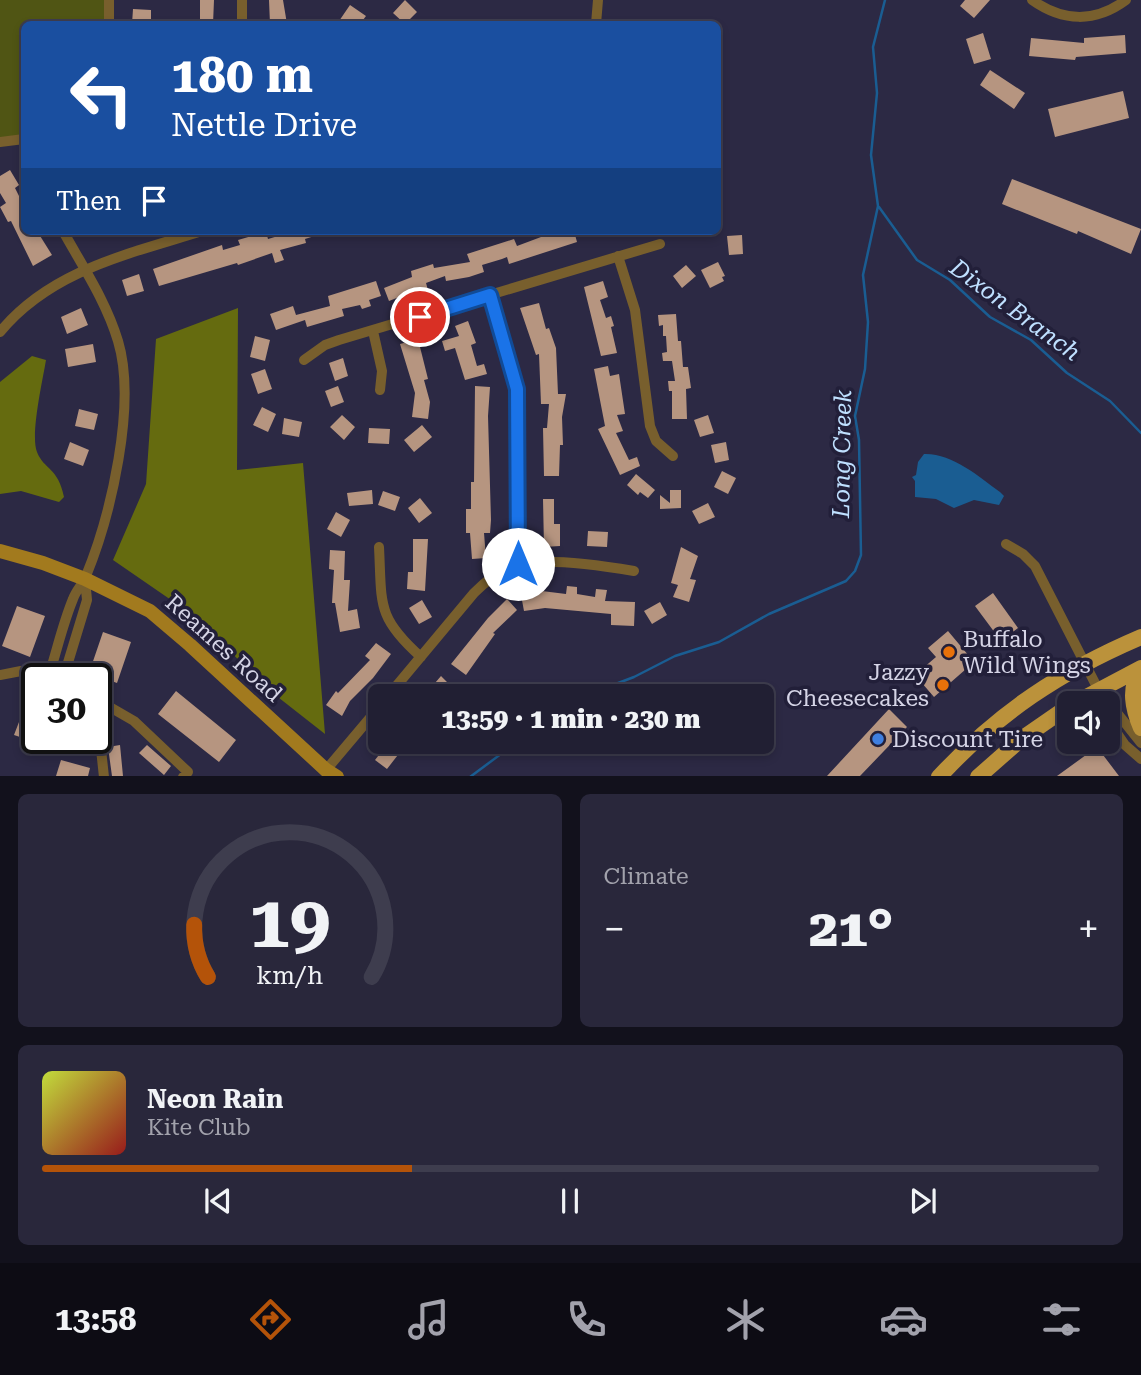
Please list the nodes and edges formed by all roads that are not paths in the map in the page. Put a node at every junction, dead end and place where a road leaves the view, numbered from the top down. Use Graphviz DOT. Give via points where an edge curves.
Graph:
graph roads {
  1 [pos="109,0"];
  2 [pos="242,0"];
  3 [pos="598,0"];
  4 [pos="1032,0"];
  5 [pos="1126,0"];
  6 [pos="109,21"];
  7 [pos="242,21"];
  8 [pos="596,21"];
  9 [pos="21,139"];
  10 [pos="0,142"];
  11 [pos="65,235"];
  12 [pos="190,235"];
  13 [pos="660,244"];
  14 [pos="618,256"];
  15 [pos="85,269"];
  16 [pos="490,295"];
  17 [pos="373,331"];
  18 [pos="0,332"];
  19 [pos="304,360"];
  20 [pos="380,390"];
  21 [pos="673,456"];
  22 [pos="1006,544"];
  23 [pos="379,547"];
  24 [pos="0,551"];
  25 [pos="518,564"];
  26 [pos="634,571"];
  27 [pos="85,579"];
  28 [pos="1141,637"];
  29 [pos="421,657"];
  30 [pos="53,663"];
  31 [pos="68,663"];
  32 [pos="1085,663"];
  33 [pos="1141,669"];
  34 [pos="21,671"];
  35 [pos="0,675"];
  36 [pos="398,684"];
  37 [pos="1097,691"];
  38 [pos="1107,691"];
  39 [pos="112,709"];
  40 [pos="1057,715"];
  41 [pos="1120,720"];
  42 [pos="368,723"];
  43 [pos="1141,728"];
  44 [pos="1120,738"];
  45 [pos="1141,743"];
  46 [pos="102,754"];
  47 [pos="1141,759"];
  48 [pos="331,774"];
  49 [pos="104,776"];
  50 [pos="183,776"];
  51 [pos="939,776"];
  52 [pos="978,776"];
  1 -- 6 [label="street"];
  2 -- 7 [label="street"];
  3 -- 8 [label="street"];
  4 -- 5 [label="street" via="1054,14 1076,19 1097,16"];
  9 -- 10 [label="street"];
  11 -- 15 [label="street"];
  12 -- 15 [label="street"];
  13 -- 14 [label="street"];
  14 -- 16 [label="street"];
  14 -- 21 [label="street" via="635,310 650,426 656,441"];
  15 -- 18 [label="street" via="40,293"];
  15 -- 27 [label="street" via="107,309 119,344 124,389 112,492"];
  16 -- 17 [label="street"];
  16 -- 25 [label="street" via="517,389"];
  17 -- 19 [label="street" via="325,345"];
  17 -- 20 [label="street" via="382,371"];
  22 -- 32 [label="street" via="1023,554 1043,578"];
  23 -- 29 [label="street" via="386,618 396,635"];
  24 -- 27 [label="main road, Reames Road"];
  25 -- 26 [label="street"];
  25 -- 29 [label="street" via="487,580"];
  27 -- 30 [label="street" via="74,596"];
  27 -- 31 [label="street" via="87,600"];
  27 -- 48 [label="main road, Reames Road" via="164,622"];
  28 -- 32 [label="main road"];
  29 -- 36 [label="street"];
  32 -- 37 [label="street"];
  32 -- 51 [label="main road" via="1010,709"];
  33 -- 38 [label="main road"];
  33 -- 43 [label="main road" via="1133,689"];
  34 -- 35 [label="street"];
  39 -- 50 [label="street" via="134,721 188,772"];
  40 -- 52 [label="main road"];
  41 -- 45 [label="street"];
  42 -- 48 [label="street"];
  44 -- 47 [label="street"];
  46 -- 49 [label="street"];
}
